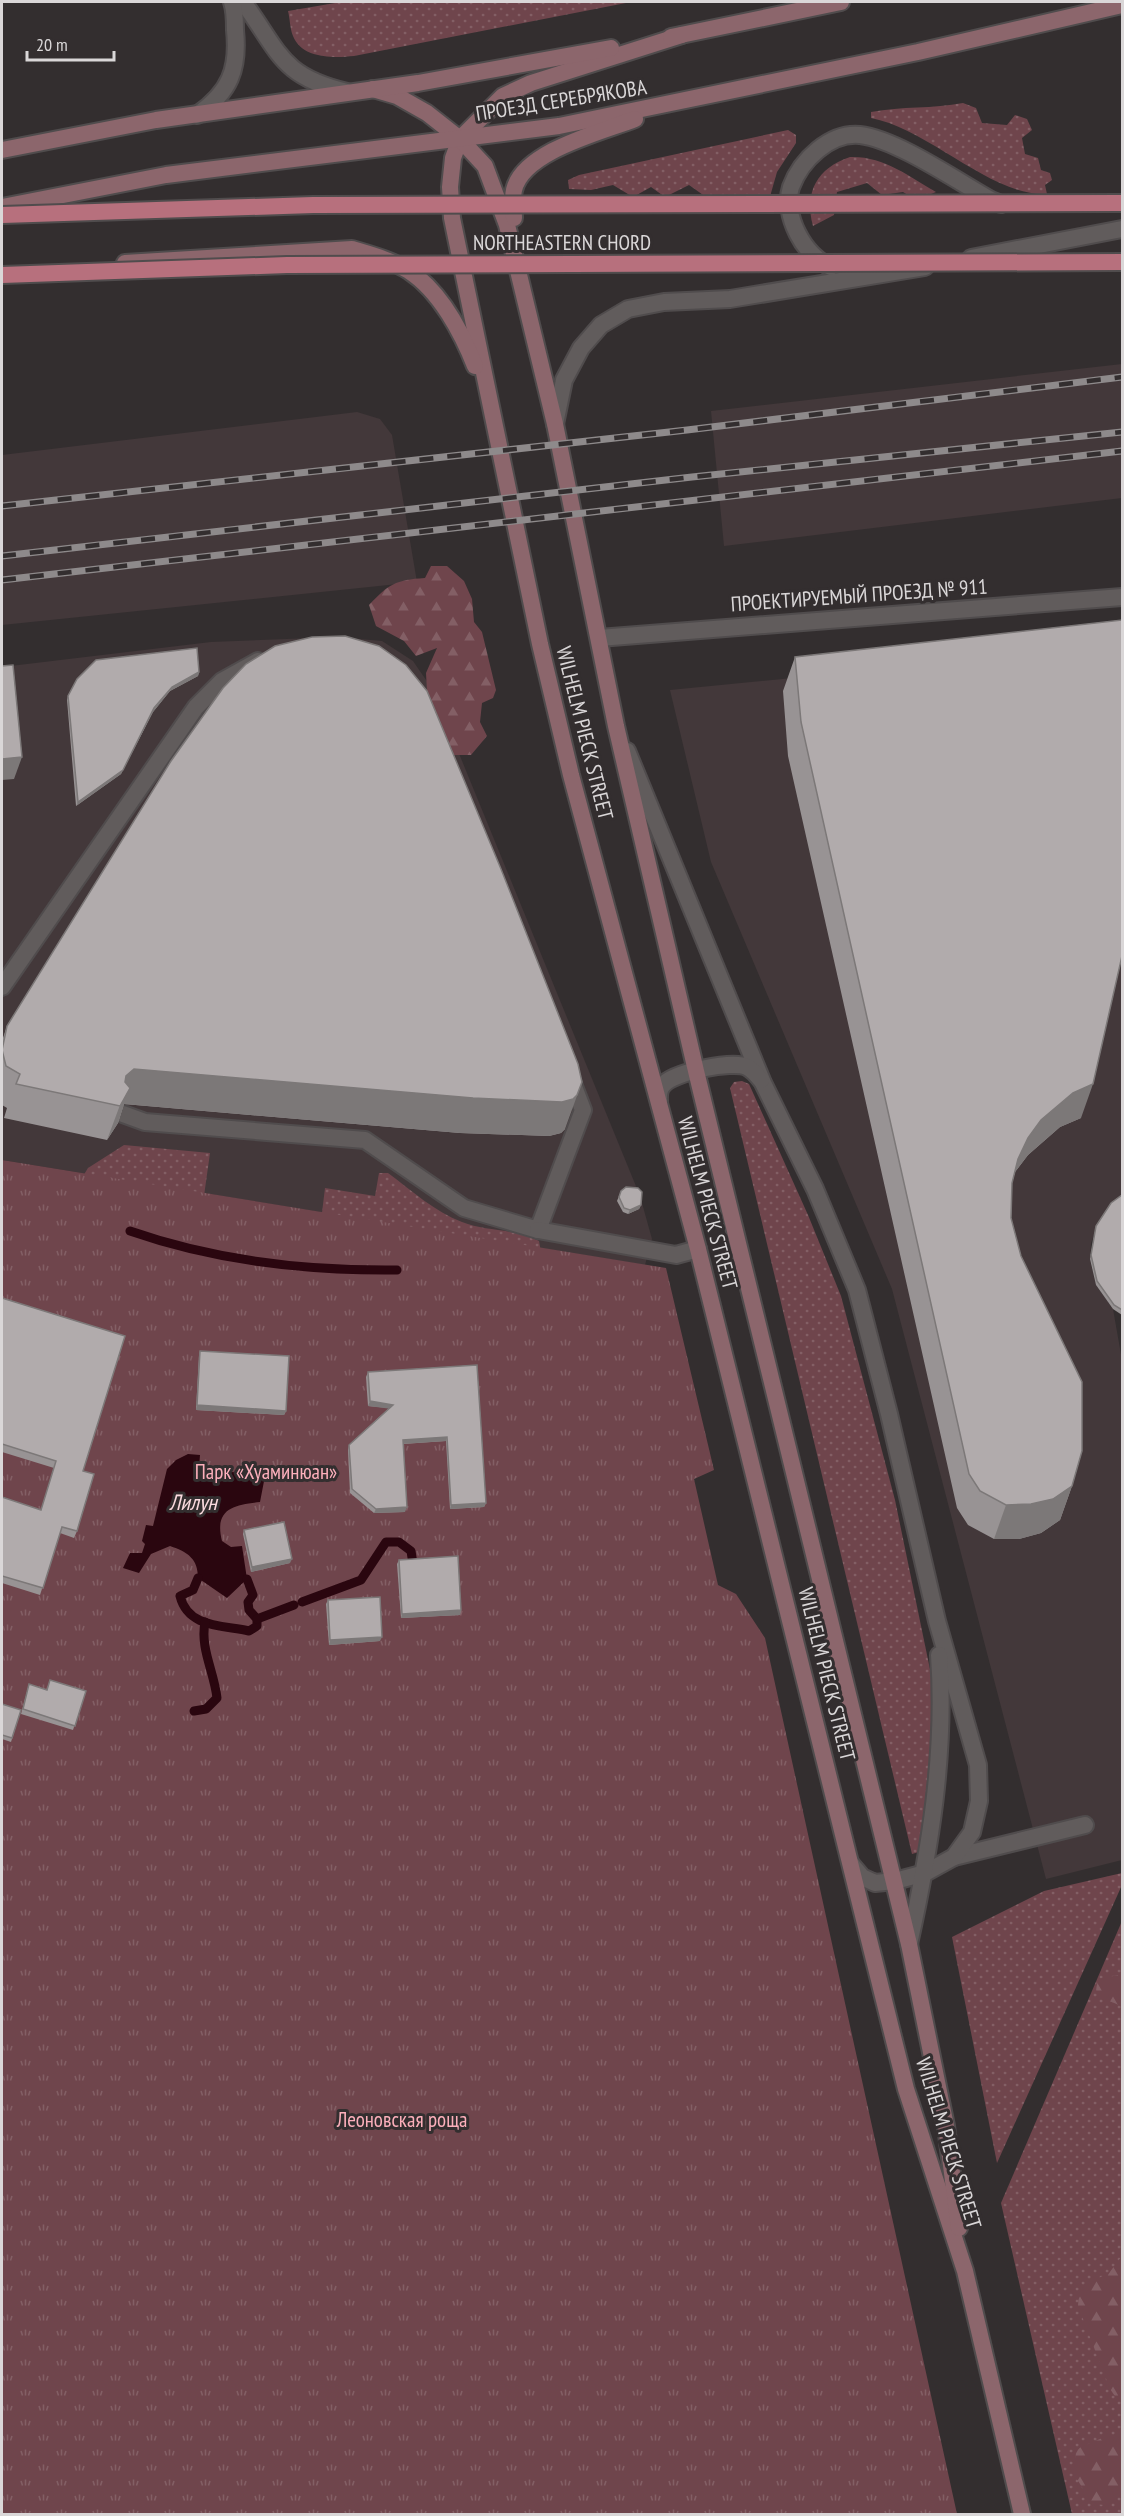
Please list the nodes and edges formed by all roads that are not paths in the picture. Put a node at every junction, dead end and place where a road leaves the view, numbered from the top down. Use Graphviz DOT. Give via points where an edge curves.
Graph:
graph roads {
  1 [pos="243,2"];
  2 [pos="841,2"];
  3 [pos="1122,4"];
  4 [pos="682,35"];
  5 [pos="373,89"];
  6 [pos="347,92"];
  7 [pos="678,103"];
  8 [pos="197,115"];
  9 [pos="460,139"];
  10 [pos="2,150"];
  11 [pos="1122,198"];
  12 [pos="1122,203"];
  13 [pos="2,207"];
  14 [pos="2,215"];
  15 [pos="1122,229"];
  16 [pos="1122,262"];
  17 [pos="518,270"];
  18 [pos="2,273"];
  19 [pos="879,276"];
  20 [pos="492,411"];
  21 [pos="555,424"];
  22 [pos="1122,597"];
  23 [pos="599,638"];
  24 [pos="276,657"];
  25 [pos="616,726"];
  26 [pos="2,987"];
  27 [pos="566,1066"];
  28 [pos="696,1071"];
  29 [pos="763,1083"];
  30 [pos="659,1102"];
  31 [pos="123,1114"];
  32 [pos="538,1230"];
  33 [pos="698,1249"];
  34 [pos="937,1621"];
  35 [pos="1085,1825"];
  36 [pos="954,1857"];
  37 [pos="851,1863"];
  38 [pos="925,1873"];
  39 [pos="895,1881"];
  40 [pos="909,1944"];
  41 [pos="965,2271"];
  42 [pos="1022,2514"];
  1 -- 6 [label="street" via="285,63 303,77"];
  1 -- 8 [label="street" via="234,71 224,91"];
  2 -- 4 [label="main road, ПРОЕЗД СЕРЕБРЯКОВА"];
  3 -- 7 [label="main road, ПРОЕЗД СЕРЕБРЯКОВА"];
  4 -- 5 [label="main road, ПРОЕЗД СЕРЕБРЯКОВА"];
  4 -- 9 [label="main road, WILHELM PIECK STREET" via="531,82 503,96"];
  5 -- 6 [label="main road, ПРОЕЗД СЕРЕБРЯКОВА"];
  5 -- 9 [label="main road, WILHELM PIECK STREET" via="397,96 427,113"];
  6 -- 8 [label="main road, ПРОЕЗД СЕРЕБРЯКОВА"];
  7 -- 9 [label="main road, ПРОЕЗД СЕРЕБРЯКОВА" via="558,126"];
  7 -- 17 [label="main road" via="541,157 520,176 514,190"];
  8 -- 10 [label="main road, ПРОЕЗД СЕРЕБРЯКОВА"];
  9 -- 13 [label="main road, ПРОЕЗД СЕРЕБРЯКОВА" via="166,175"];
  9 -- 17 [label="main road, WILHELM PIECK STREET" via="485,166 507,225"];
  9 -- 20 [label="main road, WILHELM PIECK STREET" via="450,187 452,218"];
  11 -- 19 [label="street" via="1022,211 991,200 882,141 856,135 831,140 806,160 790,188 791,222 806,247 824,264 845,272"];
  12 -- 14 [label="main road, NORTHEASTERN CHORD, bridge" via="314,205"];
  15 -- 19 [label="street"];
  16 -- 18 [label="main road, NORTHEASTERN CHORD, bridge" via="287,265"];
  17 -- 21 [label="main road, WILHELM PIECK STREET"];
  18 -- 20 [label="main road" via="352,249 384,258 411,272 440,303 464,337"];
  19 -- 21 [label="street" via="730,300 663,302 628,309 601,325 580,348 564,380"];
  20 -- 30 [label="main road, WILHELM PIECK STREET" via="540,644"];
  21 -- 23 [label="main road, WILHELM PIECK STREET"];
  22 -- 23 [label="street, ПРОЕКТИРУЕМЫЙ ПРОЕЗД № 911"];
  23 -- 25 [label="main road, WILHELM PIECK STREET"];
  24 -- 26 [label="street" via="256,662 222,681 196,708"];
  25 -- 28 [label="main road, WILHELM PIECK STREET"];
  25 -- 29 [label="street"];
  27 -- 32 [label="street" via="583,1110"];
  28 -- 29 [label="street" via="736,1064 746,1066"];
  28 -- 30 [label="street" via="663,1084"];
  28 -- 39 [label="main road, WILHELM PIECK STREET"];
  29 -- 34 [label="street" via="815,1189 857,1290"];
  30 -- 33 [label="main road, WILHELM PIECK STREET"];
  31 -- 32 [label="street" via="145,1122 365,1140 464,1208"];
  32 -- 33 [label="street" via="676,1255"];
  33 -- 37 [label="main road, WILHELM PIECK STREET"];
  34 -- 36 [label="street" via="978,1765 980,1801 972,1832"];
  34 -- 38 [label="street" via="941,1679 939,1760"];
  35 -- 36 [label="street"];
  36 -- 38 [label="street"];
  37 -- 39 [label="street" via="862,1877 875,1883"];
  37 -- 41 [label="main road, WILHELM PIECK STREET" via="906,2089"];
  38 -- 39 [label="street"];
  38 -- 40 [label="street"];
  39 -- 40 [label="main road, WILHELM PIECK STREET"];
  40 -- 41 [label="main road, WILHELM PIECK STREET" via="946,2126"];
  41 -- 42 [label="main road, WILHELM PIECK STREET"];
}
